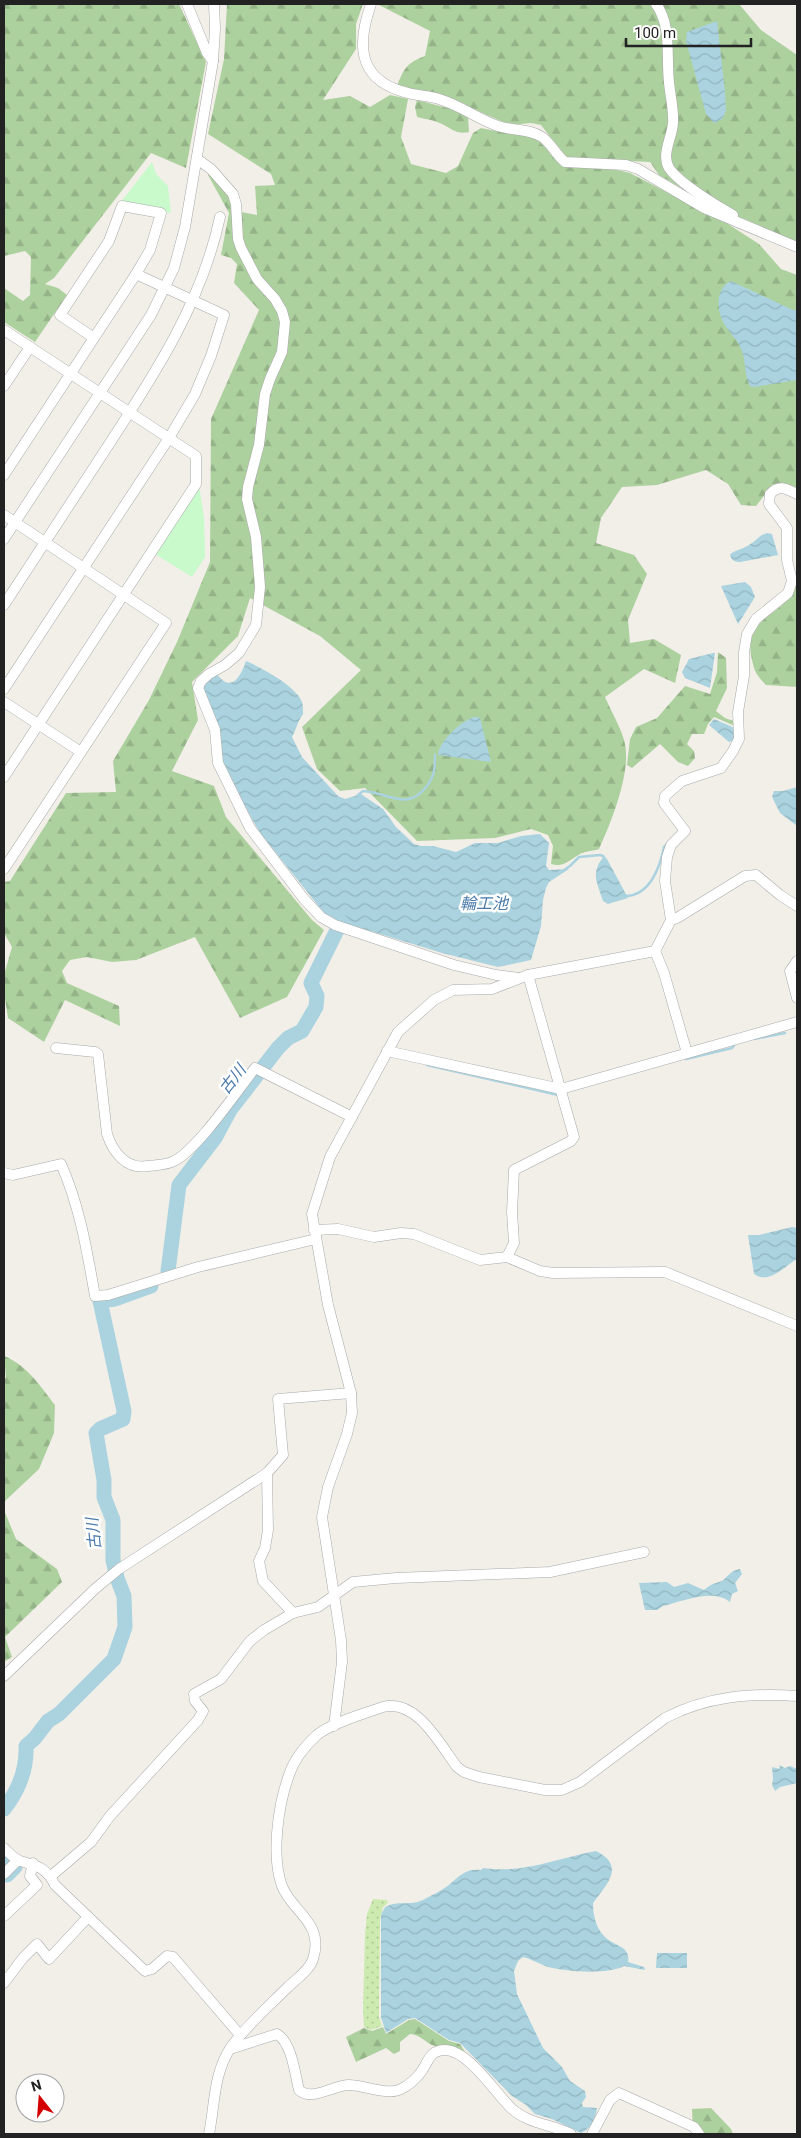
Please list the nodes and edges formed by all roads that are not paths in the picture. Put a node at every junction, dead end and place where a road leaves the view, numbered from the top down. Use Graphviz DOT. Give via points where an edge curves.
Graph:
graph roads {
  1 [pos="187,4"];
  2 [pos="214,4"];
  3 [pos="371,4"];
  4 [pos="656,4"];
  5 [pos="213,62"];
  6 [pos="197,159"];
  7 [pos="220,217"];
  8 [pos="740,224"];
  9 [pos="797,247"];
  10 [pos="136,274"];
  11 [pos="165,288"];
  12 [pos="193,301"];
  13 [pos="4,330"];
  14 [pos="94,338"];
  15 [pos="30,347"];
  16 [pos="71,373"];
  17 [pos="4,386"];
  18 [pos="100,392"];
  19 [pos="130,412"];
  20 [pos="169,438"];
  21 [pos="4,475"];
  22 [pos="797,494"];
  23 [pos="4,515"];
  24 [pos="15,522"];
  25 [pos="4,539"];
  26 [pos="44,542"];
  27 [pos="83,568"];
  28 [pos="123,594"];
  29 [pos="4,604"];
  30 [pos="4,689"];
  31 [pos="4,702"];
  32 [pos="38,724"];
  33 [pos="81,752"];
  34 [pos="4,777"];
  35 [pos="4,869"];
  36 [pos="797,906"];
  37 [pos="671,920"];
  38 [pos="655,951"];
  39 [pos="797,961"];
  40 [pos="524,976"];
  41 [pos="797,998"];
  42 [pos="797,1022"];
  43 [pos="56,1048"];
  44 [pos="387,1051"];
  45 [pos="687,1053"];
  46 [pos="561,1089"];
  47 [pos="352,1117"];
  48 [pos="4,1173"];
  49 [pos="315,1234"];
  50 [pos="507,1257"];
  51 [pos="797,1326"];
  52 [pos="351,1393"];
  53 [pos="267,1473"];
  54 [pos="644,1552"];
  55 [pos="335,1595"];
  56 [pos="293,1613"];
  57 [pos="4,1676"];
  58 [pos="797,1696"];
  59 [pos="334,1726"];
  60 [pos="4,1848"];
  61 [pos="33,1863"];
  62 [pos="12,1866"];
  63 [pos="51,1876"];
  64 [pos="4,1916"];
  65 [pos="88,1917"];
  66 [pos="4,1983"];
  67 [pos="240,2035"];
  68 [pos="230,2048"];
  69 [pos="210,2134"];
  70 [pos="571,2134"];
  71 [pos="592,2134"];
  72 [pos="699,2134"];
  1 -- 5 [label="street"];
  2 -- 5 [label="street"];
  3 -- 8 [label="street" via="364,25 362,50 376,79 402,92 441,99 497,126 532,132 543,137 565,162 626,164 704,208"];
  4 -- 8 [label="street" via="668,42 673,124 666,160 676,176 735,216"];
  5 -- 6 [label="street"];
  6 -- 11 [label="street" via="180,248"];
  6 -- 40 [label="street" via="211,169 233,194 241,248 257,279 275,299 285,322 282,352 265,394 259,446 248,487 260,587 256,625 239,653 201,681 198,688 215,730 218,763 250,828 304,899 321,916 339,926 454,965 496,975"];
  7 -- 12 [label="street" via="211,254"];
  8 -- 9 [label="street"];
  10 -- 11 [label="street"];
  10 -- 14 [label="street"];
  10 -- 14 [label="street" via="150,250 161,213 122,206 109,241 60,315"];
  11 -- 12 [label="street"];
  11 -- 18 [label="street"];
  12 -- 19 [label="street" via="160,365"];
  12 -- 20 [label="street" via="224,315 195,394"];
  13 -- 15 [label="street"];
  14 -- 16 [label="street"];
  15 -- 16 [label="street"];
  15 -- 17 [label="street"];
  16 -- 18 [label="street"];
  16 -- 21 [label="street"];
  18 -- 19 [label="street"];
  18 -- 24 [label="street"];
  19 -- 20 [label="street"];
  19 -- 26 [label="street"];
  20 -- 27 [label="street"];
  20 -- 28 [label="street" via="196,456 196,484"];
  22 -- 37 [label="street" via="780,488 770,494 769,504 787,528 787,560 792,580 788,593 756,619 747,634 738,712 739,734 733,751 721,768 682,781 665,796 664,803 685,831 671,845 667,857 665,881"];
  23 -- 24 [label="street"];
  24 -- 25 [label="street"];
  24 -- 26 [label="street"];
  26 -- 27 [label="street"];
  26 -- 29 [label="street"];
  27 -- 28 [label="street"];
  27 -- 30 [label="street"];
  28 -- 32 [label="street"];
  28 -- 33 [label="street" via="166,623"];
  31 -- 32 [label="street"];
  32 -- 33 [label="street"];
  32 -- 34 [label="street"];
  33 -- 35 [label="street"];
  36 -- 37 [label="street" via="756,875 751,875"];
  37 -- 38 [label="street"];
  38 -- 40 [label="street"];
  38 -- 45 [label="street"];
  39 -- 41 [label="street" via="790,971"];
  40 -- 44 [label="street" via="492,989 453,990 442,994 405,1023"];
  40 -- 46 [label="street"];
  42 -- 45 [label="street"];
  43 -- 47 [label="street" via="98,1054 110,1144 127,1164 140,1168 173,1162 183,1155 255,1068"];
  44 -- 46 [label="street"];
  44 -- 47 [label="street"];
  45 -- 46 [label="street"];
  46 -- 50 [label="street" via="574,1137 514,1170 514,1243"];
  47 -- 49 [label="street" via="324,1174 312,1214"];
  48 -- 49 [label="street" via="13,1175 62,1164 80,1213 95,1296 108,1295"];
  49 -- 50 [label="street" via="338,1229 374,1237 414,1234 480,1260"];
  49 -- 52 [label="street" via="328,1305"];
  50 -- 51 [label="street" via="553,1273 665,1272"];
  52 -- 53 [label="street" via="278,1399 283,1455"];
  52 -- 55 [label="street" via="352,1413 328,1487 322,1517"];
  53 -- 56 [label="street" via="268,1530 259,1561 263,1581"];
  53 -- 57 [label="street" via="116,1572"];
  54 -- 55 [label="street" via="550,1572 353,1582"];
  55 -- 56 [label="street" via="313,1609"];
  55 -- 59 [label="street" via="342,1662"];
  56 -- 63 [label="street" via="257,1635 221,1679 194,1694 195,1701 204,1711 198,1720 110,1816 91,1842"];
  58 -- 59 [label="street" via="736,1696 676,1712 580,1782 555,1791 464,1772 415,1714 401,1707 384,1707"];
  59 -- 67 [label="street" via="319,1734 296,1760 283,1796 278,1827 277,1854 283,1889 310,1925 315,1940 314,1958 305,1971"];
  60 -- 62 [label="street"];
  61 -- 62 [label="street"];
  61 -- 63 [label="street"];
  61 -- 64 [label="street" via="30,1876 37,1886"];
  63 -- 65 [label="street" via="55,1885"];
  65 -- 66 [label="street" via="49,1959 37,1944"];
  65 -- 67 [label="street" via="145,1970 152,1969 166,1956 173,1957"];
  67 -- 68 [label="street"];
  68 -- 69 [label="street" via="218,2076"];
  68 -- 70 [label="street" via="280,2035 299,2090 304,2095 350,2085 395,2092 421,2072 431,2054 450,2050 472,2065 513,2110 534,2122 552,2125"];
  71 -- 72 [label="street" via="610,2100 619,2092 694,2127"];
}
